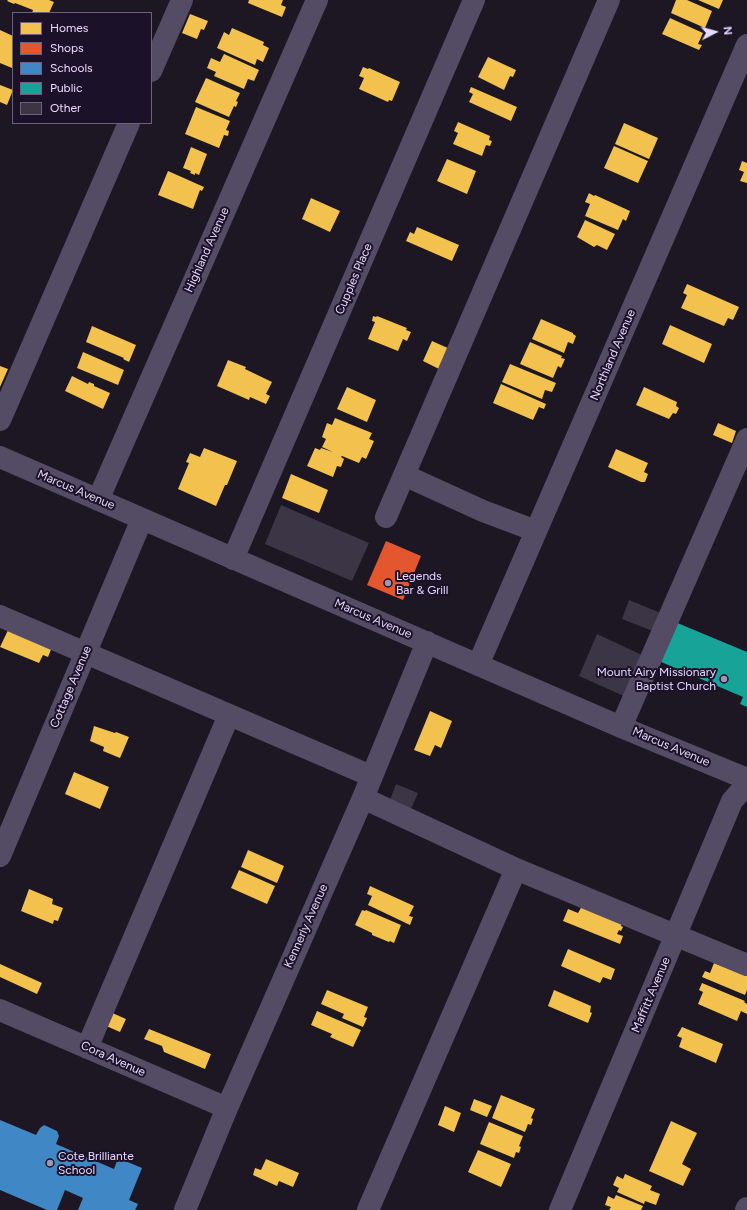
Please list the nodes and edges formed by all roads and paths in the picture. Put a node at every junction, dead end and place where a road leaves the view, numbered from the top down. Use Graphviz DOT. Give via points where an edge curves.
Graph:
graph roads {
  1 [pos="182,0"];
  2 [pos="317,0"];
  3 [pos="474,0"];
  4 [pos="609,0"];
  5 [pos="747,45"];
  6 [pos="152,69"];
  7 [pos="129,124"];
  8 [pos="0,420"];
  9 [pos="747,440"];
  10 [pos="0,457"];
  11 [pos="404,475"];
  12 [pos="98,500"];
  13 [pos="386,517"];
  14 [pos="142,519"];
  15 [pos="536,531"];
  16 [pos="233,559"];
  17 [pos="0,616"];
  18 [pos="427,642"];
  19 [pos="85,653"];
  20 [pos="478,665"];
  21 [pos="229,715"];
  22 [pos="621,727"];
  23 [pos="371,776"];
  24 [pos="747,779"];
  25 [pos="747,784"];
  26 [pos="363,798"];
  27 [pos="0,856"];
  28 [pos="516,869"];
  29 [pos="676,936"];
  30 [pos="747,965"];
  31 [pos="0,1010"];
  32 [pos="87,1048"];
  33 [pos="227,1108"];
  34 [pos="185,1210"];
  35 [pos="368,1210"];
  36 [pos="560,1210"];
  1 -- 6 [label="street"];
  2 -- 12 [label="street, Highland Avenue"];
  3 -- 16 [label="street, Cupples Place"];
  4 -- 11 [label="street"];
  5 -- 15 [label="street, Northland Avenue"];
  7 -- 8 [label="street"];
  9 -- 22 [label="street"];
  10 -- 12 [label="street, Marcus Avenue"];
  11 -- 13 [label="street"];
  11 -- 15 [label="street"];
  12 -- 14 [label="street, Marcus Avenue"];
  14 -- 16 [label="street, Marcus Avenue"];
  14 -- 19 [label="street, Cottage Avenue"];
  15 -- 20 [label="street, Northland Avenue"];
  16 -- 18 [label="street, Marcus Avenue"];
  17 -- 19 [label="street"];
  18 -- 20 [label="street, Marcus Avenue"];
  18 -- 23 [label="street, Kennerly Avenue"];
  19 -- 21 [label="street"];
  19 -- 27 [label="street, Cottage Avenue"];
  20 -- 22 [label="street, Marcus Avenue"];
  21 -- 23 [label="street"];
  21 -- 32 [label="street"];
  22 -- 24 [label="street, Marcus Avenue"];
  23 -- 26 [label="street, Kennerly Avenue"];
  25 -- 29 [label="street, Maffitt Avenue" via="732,801"];
  26 -- 28 [label="street"];
  26 -- 33 [label="street, Kennerly Avenue"];
  28 -- 29 [label="street"];
  28 -- 35 [label="street"];
  29 -- 30 [label="street"];
  29 -- 36 [label="street, Maffitt Avenue"];
  31 -- 32 [label="street, Cora Avenue"];
  32 -- 33 [label="street, Cora Avenue"];
  33 -- 34 [label="street, Kennerly Avenue"];
}
